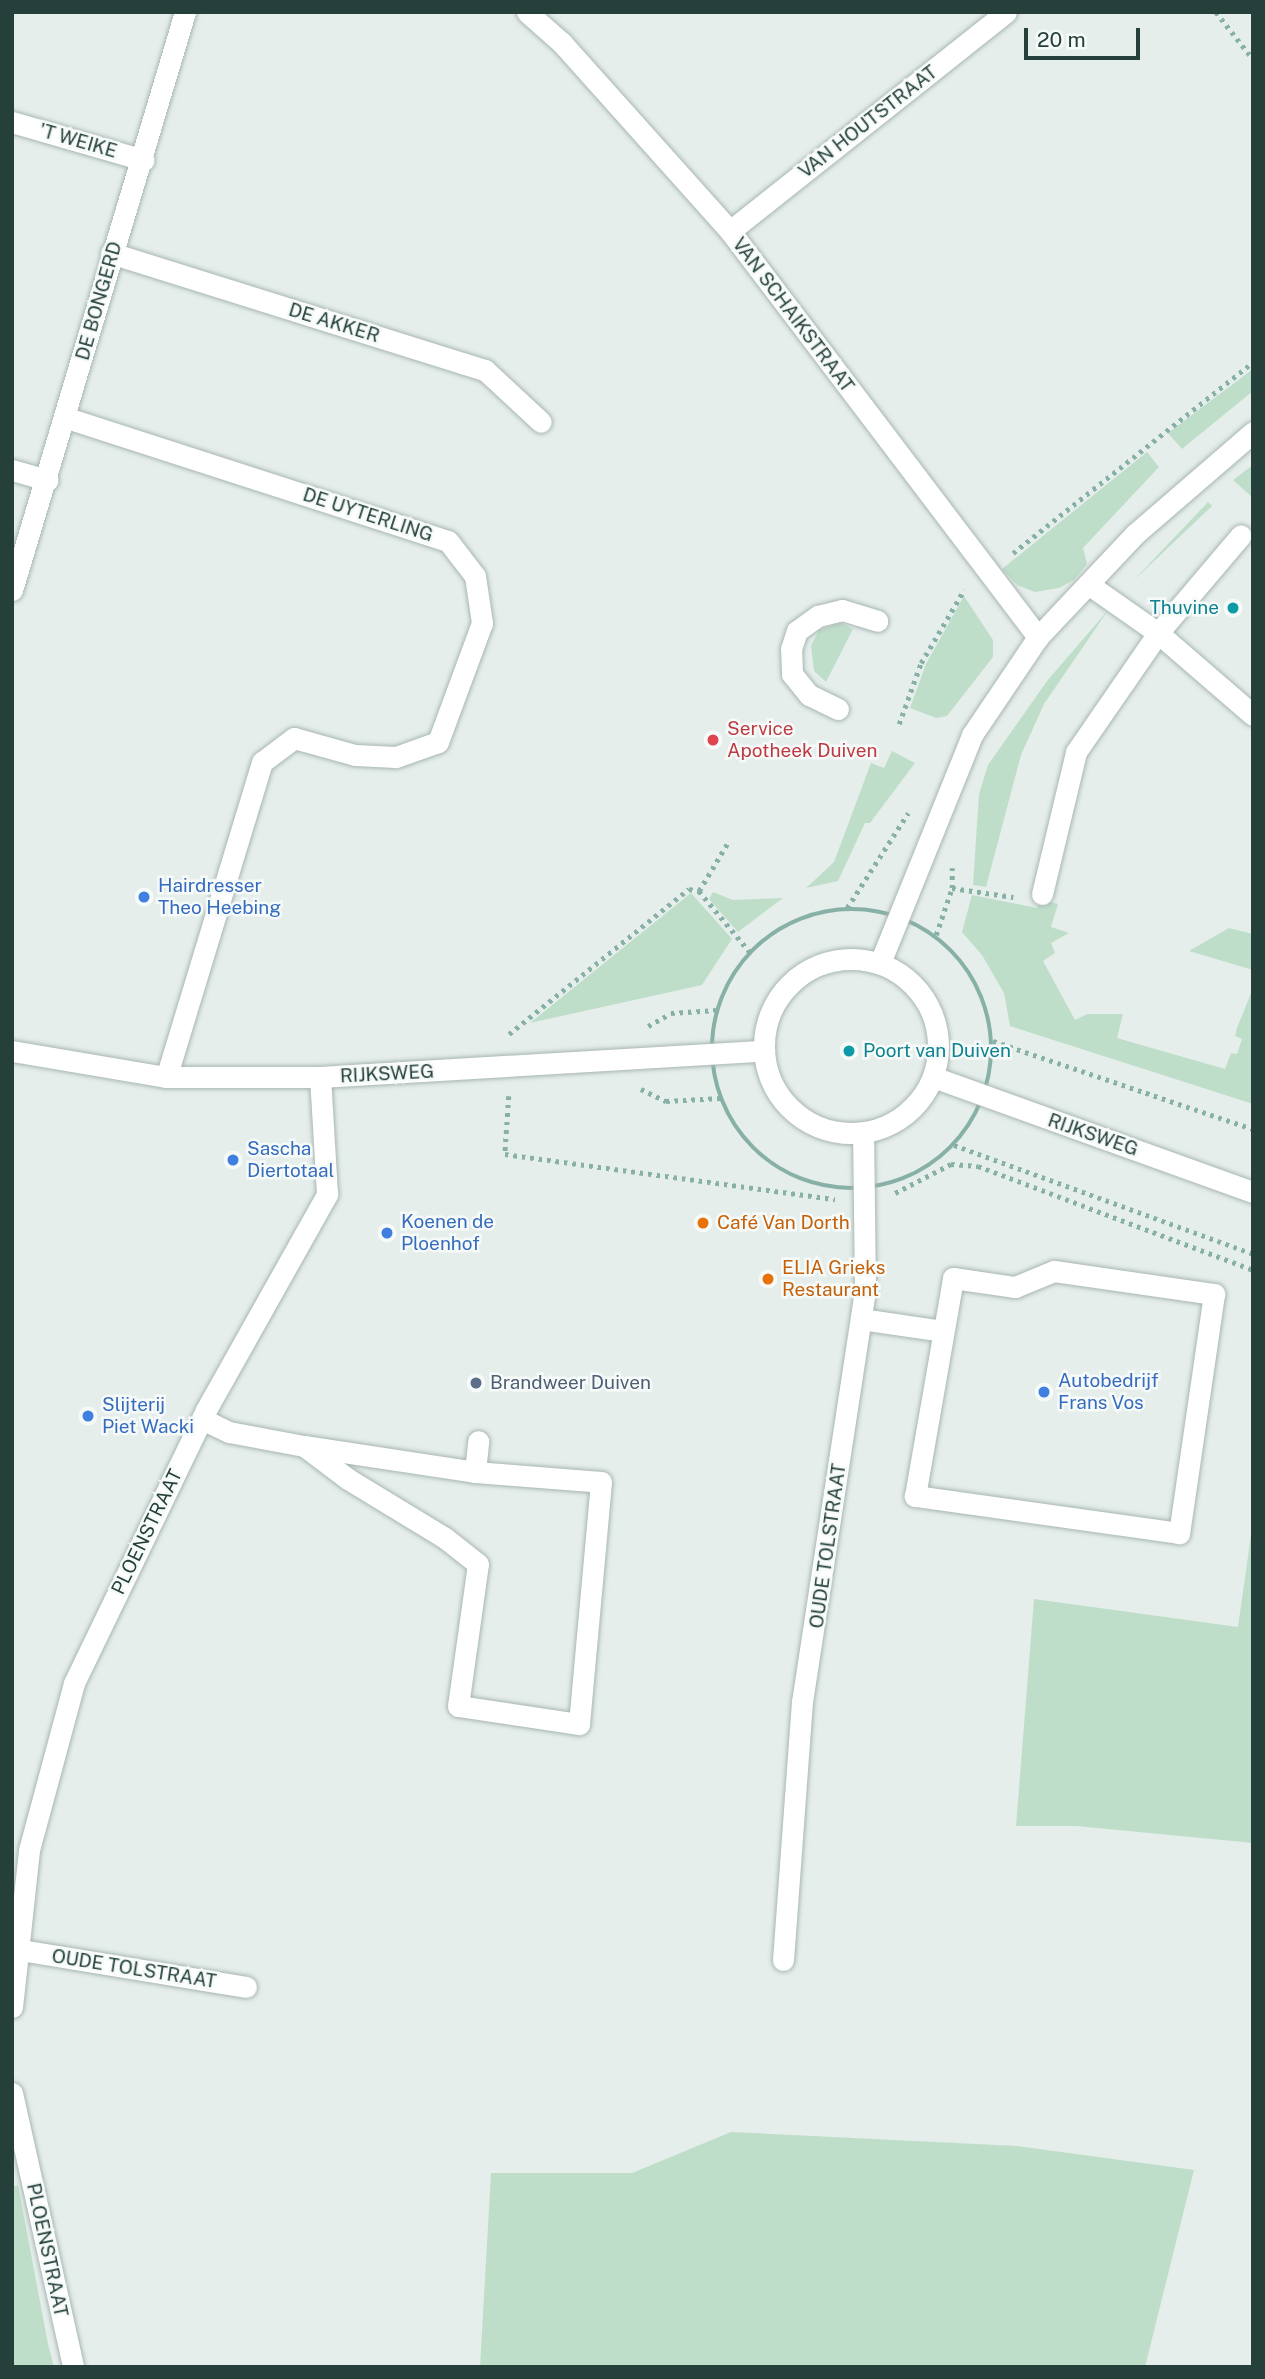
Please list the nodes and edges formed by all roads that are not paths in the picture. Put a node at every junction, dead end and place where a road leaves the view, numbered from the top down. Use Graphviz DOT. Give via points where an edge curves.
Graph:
graph roads {
  1 [pos="185,12"];
  2 [pos="527,12"];
  3 [pos="1006,12"];
  4 [pos="12,122"];
  5 [pos="144,160"];
  6 [pos="730,231"];
  7 [pos="111,253"];
  8 [pos="67,418"];
  9 [pos="541,422"];
  10 [pos="1253,432"];
  11 [pos="12,470"];
  12 [pos="48,480"];
  13 [pos="1241,535"];
  14 [pos="1088,584"];
  15 [pos="12,590"];
  16 [pos="877,621"];
  17 [pos="1158,633"];
  18 [pos="1038,637"];
  19 [pos="838,709"];
  20 [pos="1253,715"];
  21 [pos="1042,894"];
  22 [pos="880,963"];
  23 [pos="12,1051"];
  24 [pos="764,1051"];
  25 [pos="166,1077"];
  26 [pos="320,1077"];
  27 [pos="933,1077"];
  28 [pos="863,1133"];
  29 [pos="1253,1192"];
  30 [pos="861,1320"];
  31 [pos="942,1331"];
  32 [pos="202,1419"];
  33 [pos="478,1441"];
  34 [pos="304,1446"];
  35 [pos="475,1472"];
  36 [pos="21,1950"];
  37 [pos="783,1960"];
  38 [pos="246,1987"];
  39 [pos="12,2007"];
  40 [pos="12,2093"];
  41 [pos="73,2367"];
  1 -- 5 [label="street, DE BONGERD"];
  2 -- 6 [label="street, VAN SCHAIKSTRAAT" via="562,43"];
  3 -- 6 [label="street, VAN HOUTSTRAAT"];
  4 -- 5 [label="street, 'T WEIKE"];
  5 -- 7 [label="street, DE BONGERD"];
  6 -- 18 [label="street, VAN SCHAIKSTRAAT"];
  7 -- 8 [label="street, DE BONGERD"];
  7 -- 9 [label="street, DE AKKER" via="485,370"];
  8 -- 12 [label="street, DE BONGERD"];
  8 -- 25 [label="street, DE UYTERLING" via="448,541 475,576 482,623 438,742 396,757 355,755 294,738 262,762"];
  10 -- 14 [label="street" via="1135,534"];
  11 -- 12 [label="street"];
  12 -- 15 [label="street, DE BONGERD"];
  13 -- 17 [label="street"];
  14 -- 17 [label="street"];
  14 -- 18 [label="street"];
  16 -- 19 [label="street" via="842,610 818,616 797,631 791,649 792,674 809,695"];
  17 -- 20 [label="street"];
  17 -- 21 [label="street" via="1076,752"];
  18 -- 22 [label="street" via="972,734"];
  22 -- 24 [label="street" via="853,959 824,963 802,974 774,1006"];
  22 -- 27 [label="street" via="917,988 928,1004 939,1038"];
  23 -- 25 [label="street, RIJKSWEG"];
  24 -- 26 [label="street, RIJKSWEG"];
  24 -- 28 [label="street" via="770,1079 792,1110 838,1133"];
  25 -- 26 [label="street, RIJKSWEG"];
  26 -- 32 [label="street, PLOENSTRAAT" via="327,1194"];
  27 -- 28 [label="street" via="915,1107 901,1118"];
  27 -- 29 [label="street, RIJKSWEG"];
  28 -- 30 [label="street, OUDE TOLSTRAAT" via="865,1290"];
  30 -- 31 [label="street"];
  30 -- 37 [label="street, OUDE TOLSTRAAT" via="802,1702"];
  31 -- 31 [label="street" via="953,1278 1015,1287 1054,1271 1214,1294 1179,1533 915,1496"];
  32 -- 34 [label="street" via="229,1432"];
  32 -- 36 [label="street, PLOENSTRAAT" via="74,1683 29,1850"];
  33 -- 35 [label="street"];
  34 -- 35 [label="street"];
  34 -- 35 [label="street" via="478,1564 458,1706 579,1724 601,1482"];
  36 -- 38 [label="street, OUDE TOLSTRAAT"];
  36 -- 39 [label="street, PLOENSTRAAT"];
  40 -- 41 [label="street, PLOENSTRAAT"];
}
